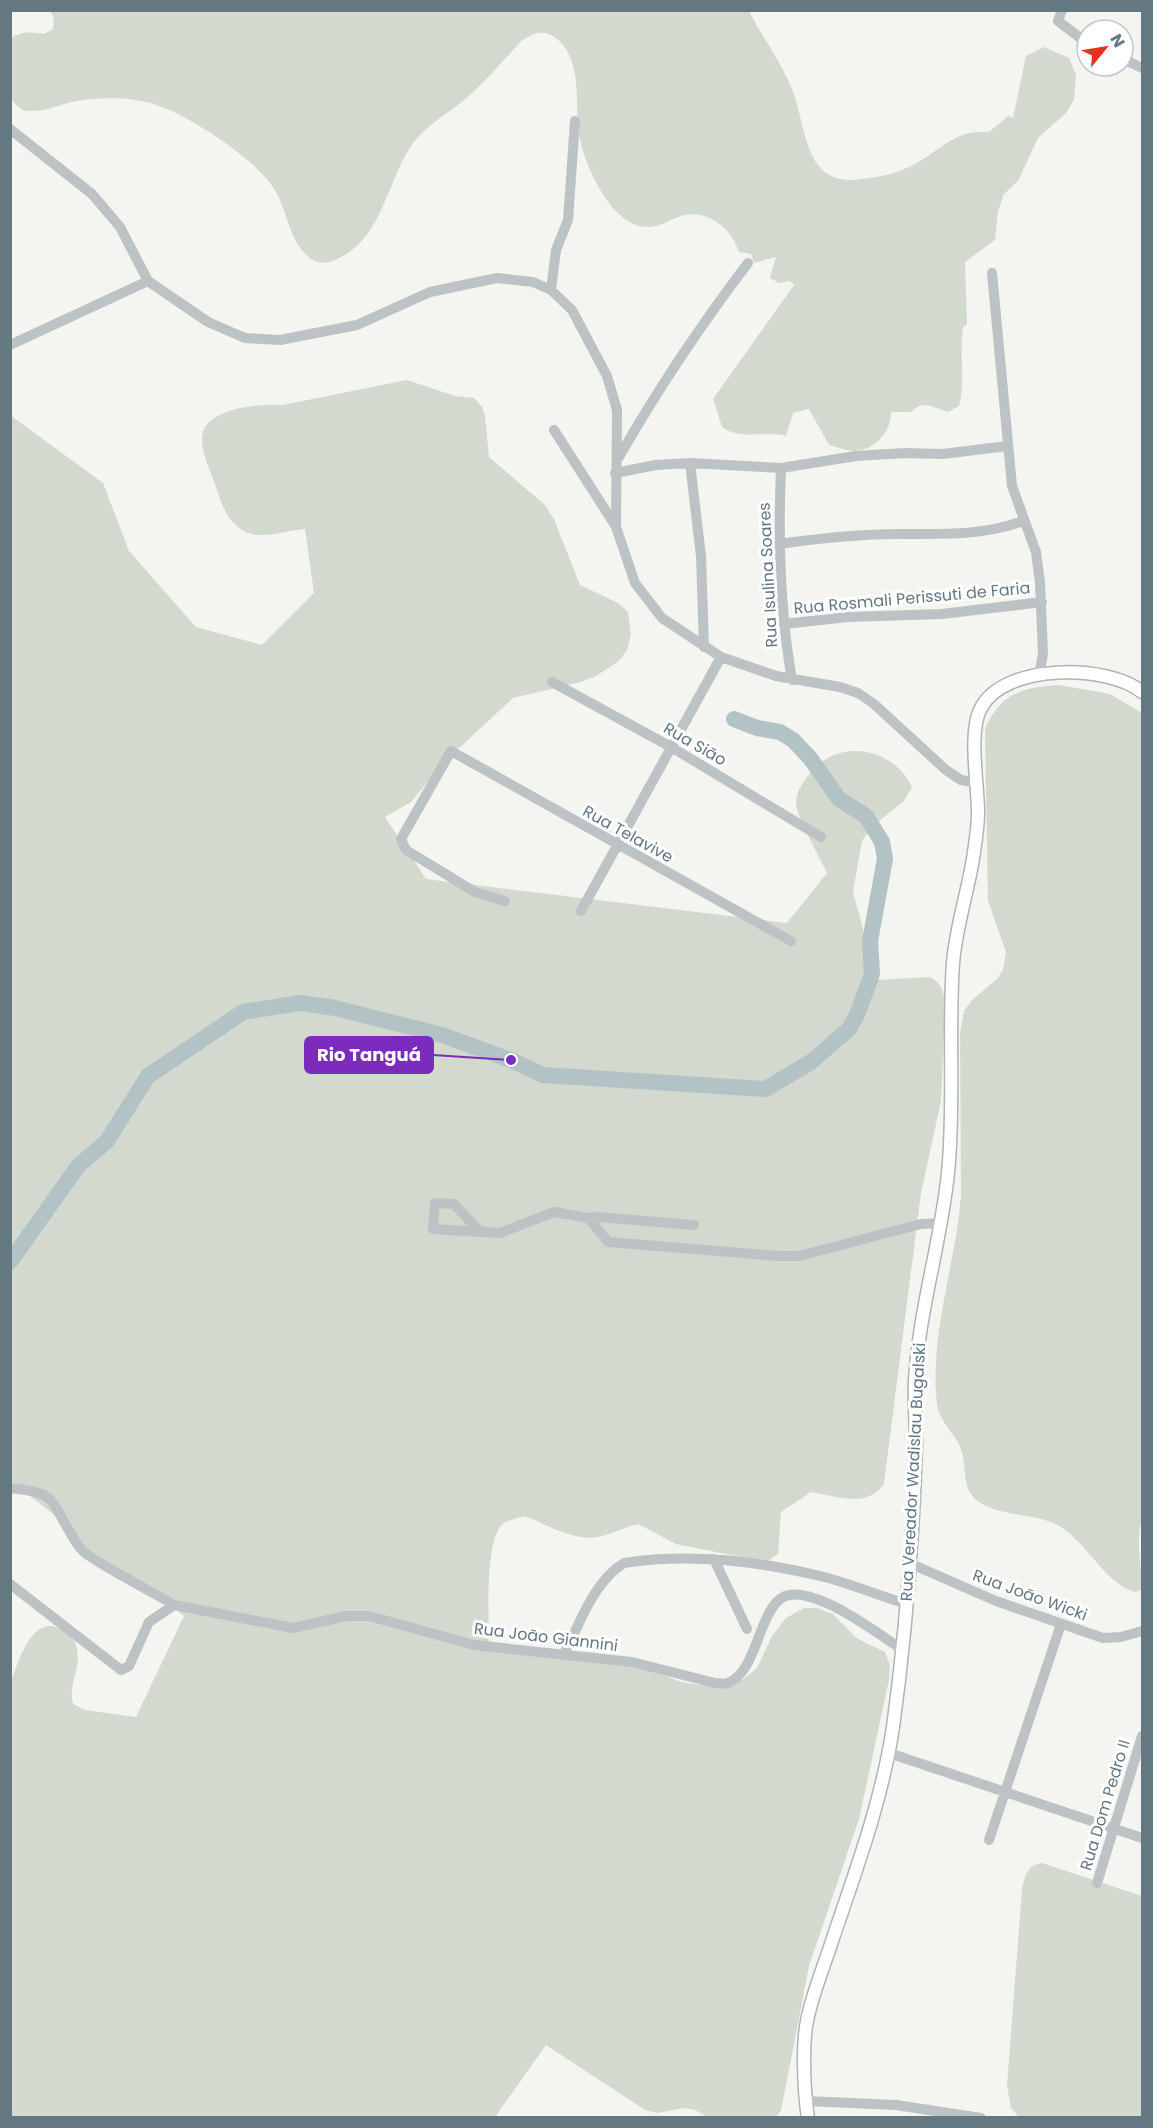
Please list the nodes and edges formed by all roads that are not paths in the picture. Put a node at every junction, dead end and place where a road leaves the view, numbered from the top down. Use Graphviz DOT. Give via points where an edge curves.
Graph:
graph roads {
  1 [pos="1062,10"];
  2 [pos="1075,34"];
  3 [pos="575,121"];
  4 [pos="10,129"];
  5 [pos="748,263"];
  6 [pos="992,273"];
  7 [pos="148,280"];
  8 [pos="551,290"];
  9 [pos="10,345"];
  10 [pos="554,430"];
  11 [pos="1007,447"];
  12 [pos="619,457"];
  13 [pos="690,463"];
  14 [pos="781,468"];
  15 [pos="615,473"];
  16 [pos="1023,521"];
  17 [pos="616,526"];
  18 [pos="780,544"];
  19 [pos="1042,602"];
  20 [pos="784,624"];
  21 [pos="704,647"];
  22 [pos="721,657"];
  23 [pos="1039,675"];
  24 [pos="792,680"];
  25 [pos="552,682"];
  26 [pos="1143,692"];
  27 [pos="671,747"];
  28 [pos="977,783"];
  29 [pos="821,837"];
  30 [pos="616,845"];
  31 [pos="505,901"];
  32 [pos="581,911"];
  33 [pos="791,941"];
  34 [pos="588,1218"];
  35 [pos="939,1223"];
  36 [pos="694,1225"];
  37 [pos="480,1232"];
  38 [pos="10,1488"];
  39 [pos="714,1559"];
  40 [pos="909,1563"];
  41 [pos="10,1584"];
  42 [pos="907,1604"];
  43 [pos="174,1605"];
  44 [pos="1061,1624"];
  45 [pos="747,1629"];
  46 [pos="1143,1631"];
  47 [pos="903,1650"];
  48 [pos="564,1654"];
  49 [pos="1143,1736"];
  50 [pos="889,1753"];
  51 [pos="1005,1792"];
  52 [pos="1113,1829"];
  53 [pos="1143,1838"];
  54 [pos="989,1840"];
  55 [pos="1097,1883"];
  56 [pos="806,2101"];
  57 [pos="808,2118"];
  58 [pos="981,2118"];
  1 -- 2 [label="street" via="1058,21"];
  3 -- 8 [label="street" via="568,220 556,250"];
  4 -- 7 [label="street" via="92,194 120,227"];
  5 -- 12 [label="street" via="658,388"];
  6 -- 11 [label="street"];
  7 -- 8 [label="street" via="208,322 245,338 280,340 357,325 430,292 497,278 533,282"];
  7 -- 9 [label="street"];
  8 -- 12 [label="street" via="572,310 607,376 617,410"];
  10 -- 17 [label="street"];
  11 -- 14 [label="street" via="943,454 856,456"];
  11 -- 16 [label="street" via="1012,486"];
  12 -- 15 [label="street"];
  13 -- 14 [label="street"];
  13 -- 15 [label="street"];
  13 -- 21 [label="street"];
  14 -- 18 [label="street, Rua Isulina Soares"];
  15 -- 17 [label="street"];
  16 -- 18 [label="street" via="970,534 848,535"];
  16 -- 19 [label="street" via="1036,552"];
  17 -- 21 [label="street" via="635,583 662,618"];
  18 -- 20 [label="street, Rua Isulina Soares"];
  19 -- 20 [label="street, Rua Rosmali Perissuti de Faria" via="942,614 848,616"];
  19 -- 23 [label="street" via="1043,654"];
  20 -- 24 [label="street, Rua Isulina Soares"];
  21 -- 22 [label="street"];
  22 -- 24 [label="street"];
  22 -- 27 [label="street"];
  23 -- 26 [label="main road, Rua Vereador Wadislau Bugalski" via="1109,675"];
  23 -- 28 [label="main road, Rua Vereador Wadislau Bugalski" via="995,691 981,705 975,722"];
  24 -- 28 [label="street" via="858,693 946,770 962,780"];
  25 -- 27 [label="street, Rua Sião"];
  27 -- 29 [label="street, Rua Sião"];
  27 -- 30 [label="street"];
  28 -- 35 [label="main road, Rua Vereador Wadislau Bugalski" via="974,856 953,956 952,1105"];
  30 -- 31 [label="street, Rua Telavive" via="451,751 401,839 406,850 476,892"];
  30 -- 32 [label="street"];
  30 -- 33 [label="street, Rua Telavive"];
  34 -- 35 [label="street" via="608,1242 778,1256 799,1256 921,1224"];
  34 -- 36 [label="street"];
  34 -- 37 [label="street" via="554,1212 500,1233"];
  35 -- 40 [label="main road, Rua Vereador Wadislau Bugalski" via="923,1306 915,1381 916,1442"];
  38 -- 43 [label="street, Rua João Giannini" via="48,1496 84,1552"];
  39 -- 42 [label="street" via="766,1564"];
  39 -- 45 [label="street"];
  39 -- 48 [label="street" via="624,1563 614,1569 596,1592"];
  40 -- 42 [label="main road, Rua Vereador Wadislau Bugalski"];
  40 -- 44 [label="street, Rua João Wicki"];
  41 -- 43 [label="street" via="121,1670 129,1666 149,1622"];
  42 -- 47 [label="main road, Rua Vereador Wadislau Bugalski"];
  43 -- 48 [label="street, Rua João Giannini" via="293,1628 346,1616 369,1616 474,1645"];
  44 -- 46 [label="street, Rua João Wicki" via="1103,1638"];
  44 -- 51 [label="street"];
  47 -- 48 [label="street, Rua João Giannini" via="834,1606 790,1595 775,1604 739,1676 728,1683 632,1662"];
  47 -- 50 [label="main road, Rua Vereador Wadislau Bugalski"];
  49 -- 52 [label="street, Rua Dom Pedro II"];
  50 -- 51 [label="street"];
  50 -- 56 [label="main road, Rua Vereador Wadislau Bugalski" via="863,1853 806,2024"];
  51 -- 52 [label="street"];
  51 -- 54 [label="street"];
  52 -- 53 [label="street"];
  52 -- 55 [label="street, Rua Dom Pedro II"];
  56 -- 57 [label="main road, Rua Vereador Wadislau Bugalski"];
  56 -- 58 [label="street" via="896,2105"];
}
